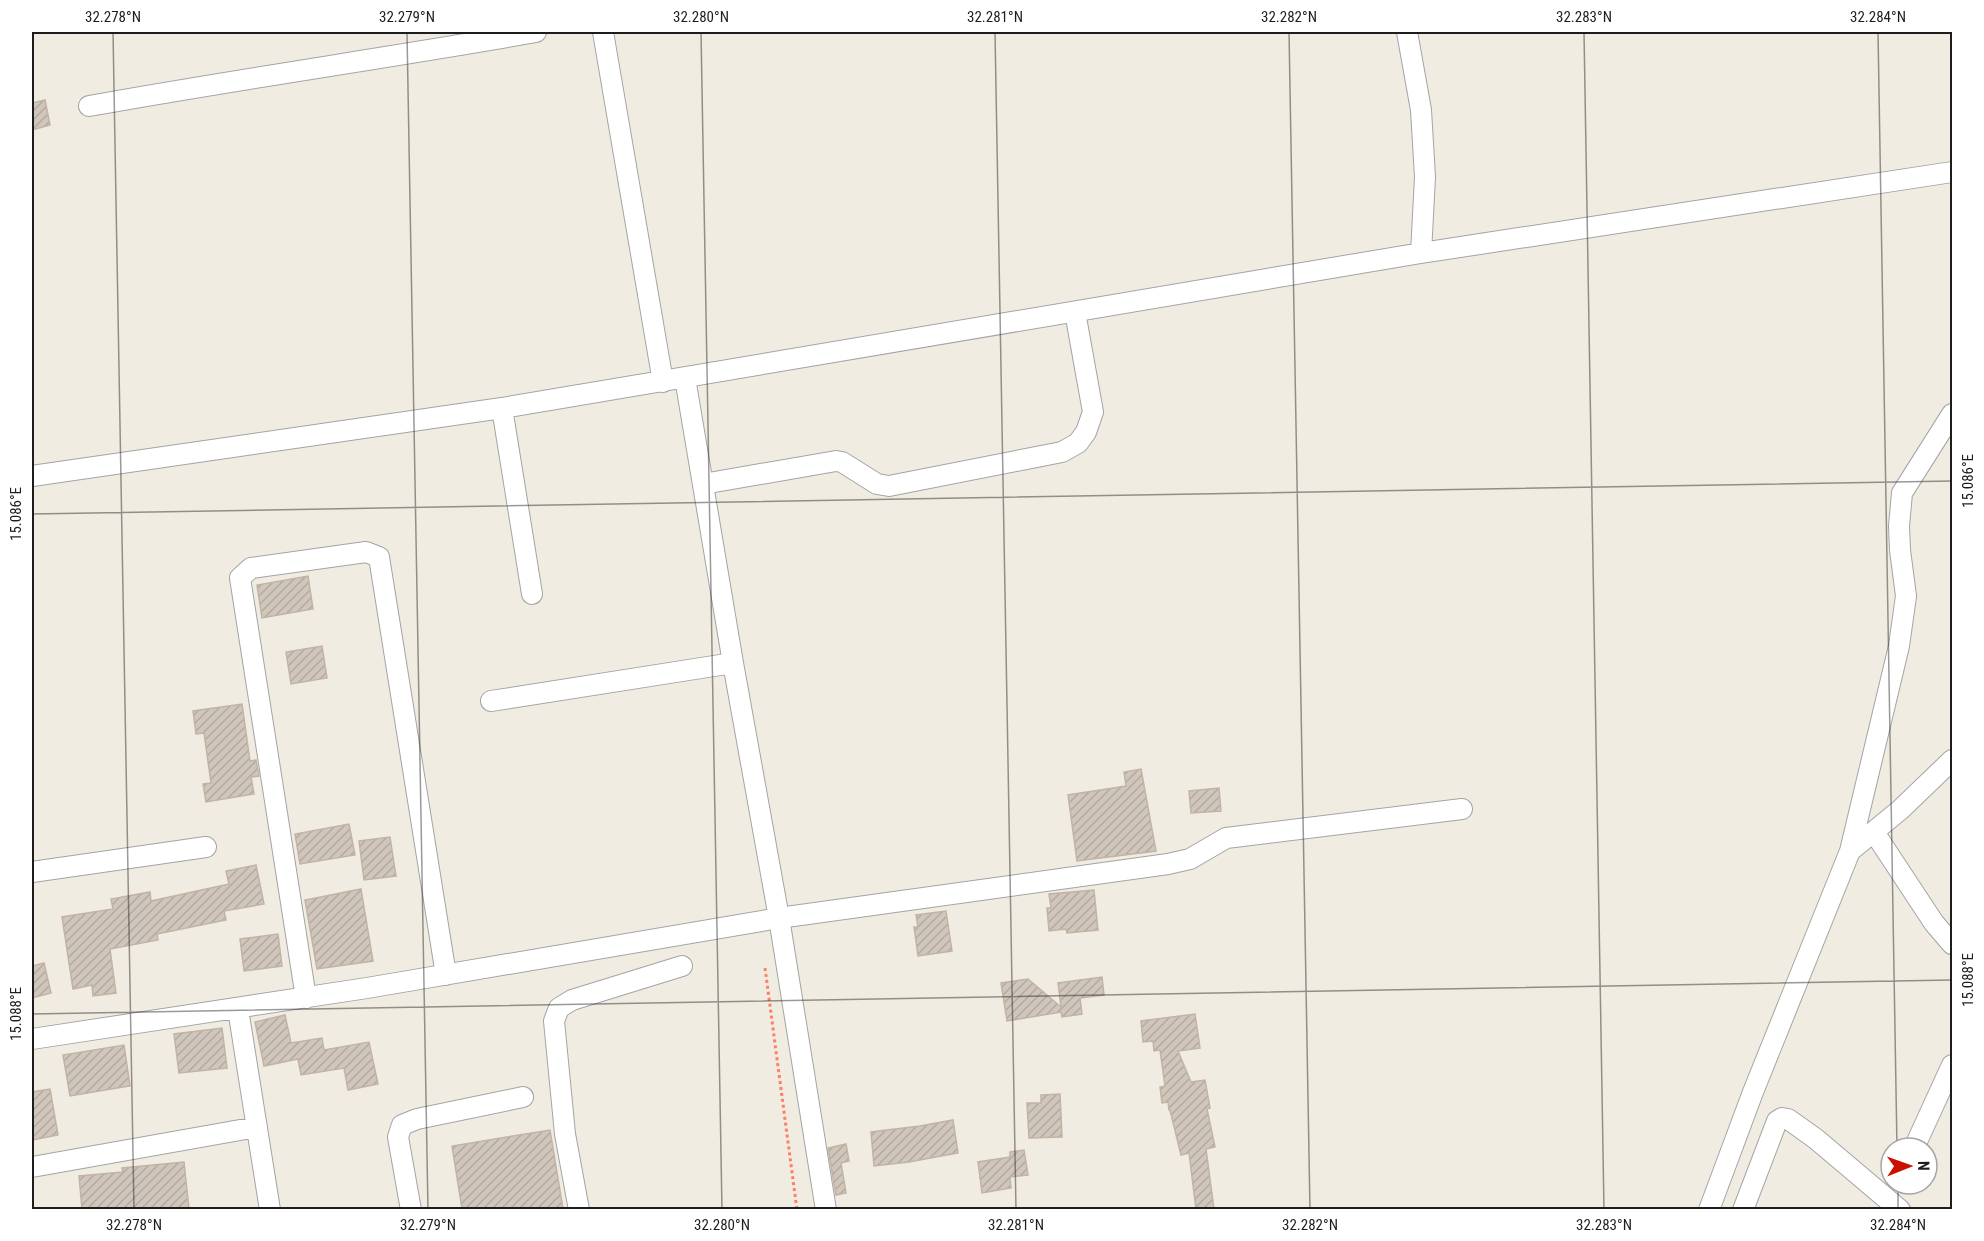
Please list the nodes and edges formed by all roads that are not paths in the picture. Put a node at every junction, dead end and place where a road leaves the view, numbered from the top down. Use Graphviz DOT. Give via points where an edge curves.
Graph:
graph roads {
  1 [pos="536,32"];
  2 [pos="603,32"];
  3 [pos="1407,32"];
  4 [pos="89,106"];
  5 [pos="1953,172"];
  6 [pos="1421,253"];
  7 [pos="1075,312"];
  8 [pos="685,378"];
  9 [pos="663,381"];
  10 [pos="502,408"];
  11 [pos="1953,414"];
  12 [pos="32,476"];
  13 [pos="703,484"];
  14 [pos="532,594"];
  15 [pos="733,663"];
  16 [pos="491,701"];
  17 [pos="1953,760"];
  18 [pos="1462,809"];
  19 [pos="1874,831"];
  20 [pos="206,847"];
  21 [pos="1850,851"];
  22 [pos="32,872"];
  23 [pos="779,918"];
  24 [pos="1953,944"];
  25 [pos="682,966"];
  26 [pos="446,975"];
  27 [pos="306,998"];
  28 [pos="238,1009"];
  29 [pos="32,1039"];
  30 [pos="1953,1065"];
  31 [pos="523,1097"];
  32 [pos="257,1127"];
  33 [pos="1920,1136"];
  34 [pos="32,1167"];
  35 [pos="1896,1198"];
  36 [pos="270,1209"];
  37 [pos="411,1209"];
  38 [pos="579,1209"];
  39 [pos="826,1209"];
  40 [pos="1709,1209"];
  41 [pos="1743,1209"];
  1 -- 4 [label="street"];
  2 -- 9 [label="street"];
  3 -- 6 [label="street" via="1421,111 1425,177"];
  5 -- 6 [label="street"];
  6 -- 7 [label="street"];
  7 -- 8 [label="street"];
  7 -- 13 [label="street" via="1094,412 1078,443 1062,452 889,486 877,484 836,461"];
  8 -- 9 [label="street"];
  8 -- 13 [label="street"];
  9 -- 10 [label="street"];
  10 -- 12 [label="street"];
  10 -- 14 [label="street"];
  11 -- 21 [label="street" via="1902,493 1899,526 1906,596 1899,646"];
  13 -- 15 [label="street"];
  15 -- 16 [label="street"];
  15 -- 23 [label="street"];
  17 -- 19 [label="street"];
  18 -- 23 [label="street" via="1227,838 1190,859 1168,864"];
  19 -- 21 [label="street"];
  19 -- 24 [label="street" via="1934,923"];
  20 -- 22 [label="street"];
  21 -- 40 [label="street"];
  23 -- 26 [label="street"];
  23 -- 39 [label="street"];
  25 -- 38 [label="street" via="572,1000 559,1008 554,1021 565,1134"];
  26 -- 27 [label="street"];
  26 -- 27 [label="street" via="379,557 366,552 251,568 240,578"];
  27 -- 28 [label="street"];
  28 -- 29 [label="street"];
  28 -- 32 [label="street"];
  30 -- 33 [label="street"];
  31 -- 37 [label="street" via="402,1125 398,1137"];
  32 -- 34 [label="street"];
  32 -- 36 [label="street"];
  35 -- 41 [label="street" via="1782,1118 1777,1121"];
}
